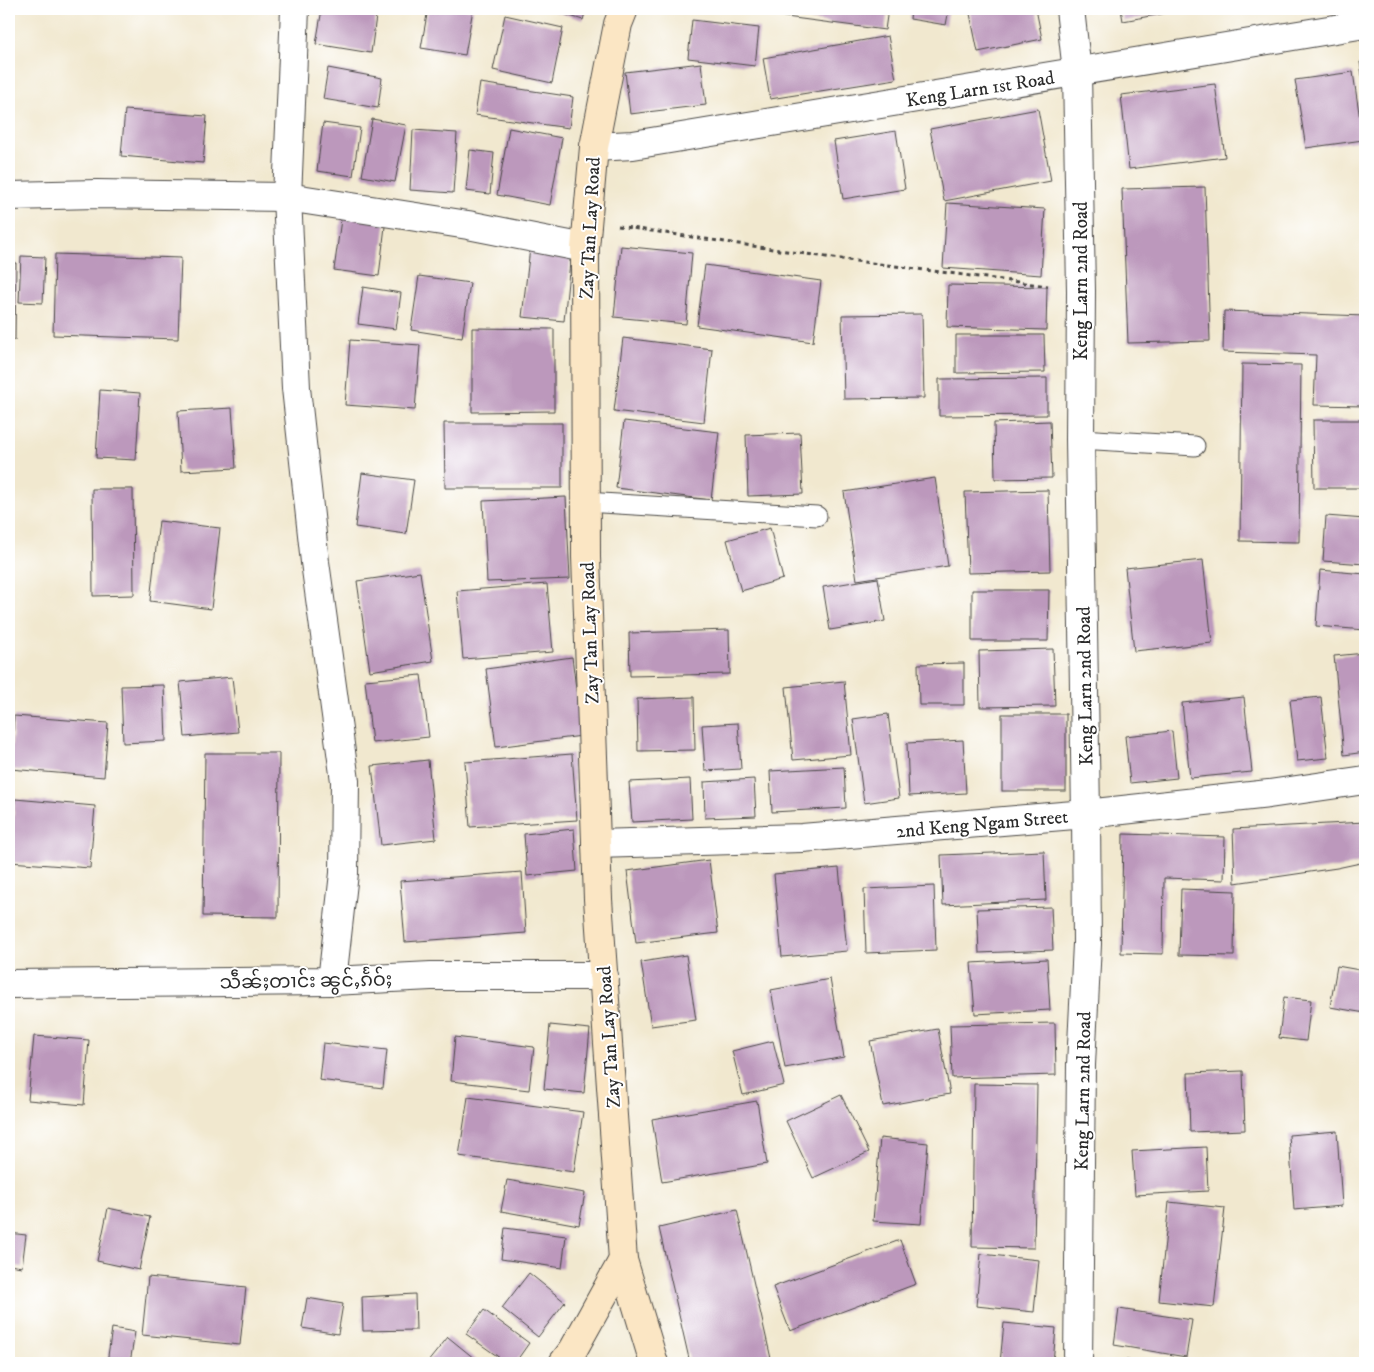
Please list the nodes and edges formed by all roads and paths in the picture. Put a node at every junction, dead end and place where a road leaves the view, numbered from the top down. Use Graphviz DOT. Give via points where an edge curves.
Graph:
graph roads {
  1 [pos="295,9"];
  2 [pos="624,9"];
  3 [pos="1070,9"];
  4 [pos="1365,24"];
  5 [pos="1077,72"];
  6 [pos="594,147"];
  7 [pos="9,196"];
  8 [pos="287,196"];
  9 [pos="587,221"];
  10 [pos="585,248"];
  11 [pos="1081,291"];
  12 [pos="1080,439"];
  13 [pos="1195,446"];
  14 [pos="585,502"];
  15 [pos="817,516"];
  16 [pos="1365,780"];
  17 [pos="1086,814"];
  18 [pos="596,844"];
  19 [pos="604,976"];
  20 [pos="332,981"];
  21 [pos="9,984"];
  22 [pos="623,1260"];
  23 [pos="563,1363"];
  24 [pos="654,1363"];
  25 [pos="1078,1363"];
  1 -- 8 [label="street"];
  2 -- 6 [label="street, Zay Tan Lay Road" via="618,24"];
  3 -- 5 [label="street, Keng Larn 2nd Road"];
  4 -- 5 [label="street, Keng Larn 1st Road"];
  5 -- 6 [label="street, Keng Larn 1st Road" via="642,144"];
  5 -- 11 [label="street, Keng Larn 2nd Road"];
  6 -- 9 [label="street, Zay Tan Lay Road"];
  7 -- 8 [label="street"];
  8 -- 10 [label="street" via="468,225"];
  8 -- 20 [label="street" via="296,388 345,781 344,873"];
  9 -- 10 [label="street, Zay Tan Lay Road"];
  9 -- 11 [label="path"];
  10 -- 14 [label="street, Zay Tan Lay Road"];
  11 -- 12 [label="street, Keng Larn 2nd Road"];
  12 -- 13 [label="lane"];
  12 -- 17 [label="street, Keng Larn 2nd Road"];
  14 -- 15 [label="lane"];
  14 -- 18 [label="street, Zay Tan Lay Road"];
  16 -- 17 [label="street, 2nd Keng Ngam Street"];
  17 -- 18 [label="street, 2nd Keng Ngam Street" via="802,838"];
  17 -- 25 [label="street, Keng Larn 2nd Road"];
  18 -- 19 [label="street, Zay Tan Lay Road"];
  19 -- 20 [label="street, သဵၼ်ႈတၢင်း ၼွင်ႇၵႅဝ်ႈ" via="431,976"];
  19 -- 22 [label="street, Zay Tan Lay Road"];
  20 -- 21 [label="street, သဵၼ်ႈတၢင်း ၼွင်ႇၵႅဝ်ႈ"];
  22 -- 23 [label="street"];
  22 -- 24 [label="street, Zay Tan Lay Road"];
}
